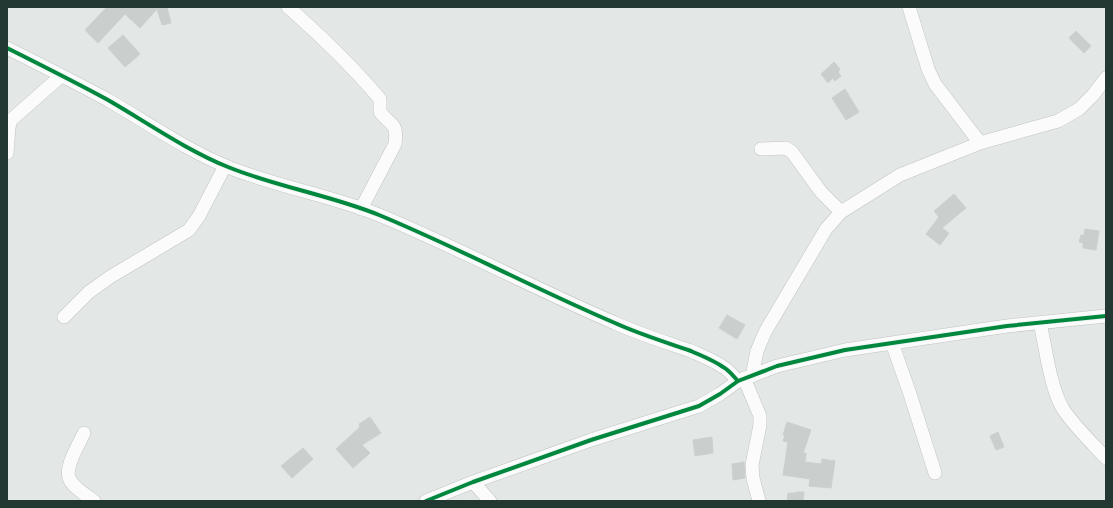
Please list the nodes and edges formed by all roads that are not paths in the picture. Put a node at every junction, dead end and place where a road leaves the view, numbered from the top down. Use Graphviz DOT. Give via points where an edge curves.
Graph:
graph roads {
  1 [pos="288,7"];
  2 [pos="910,7"];
  3 [pos="7,48"];
  4 [pos="61,76"];
  5 [pos="1106,78"];
  6 [pos="9,119"];
  7 [pos="980,143"];
  8 [pos="761,149"];
  9 [pos="7,153"];
  10 [pos="225,166"];
  11 [pos="361,209"];
  12 [pos="841,212"];
  13 [pos="1106,316"];
  14 [pos="64,317"];
  15 [pos="1040,323"];
  16 [pos="892,343"];
  17 [pos="757,352"];
  18 [pos="778,366"];
  19 [pos="745,378"];
  20 [pos="84,433"];
  21 [pos="1106,458"];
  22 [pos="935,473"];
  23 [pos="473,482"];
  24 [pos="94,501"];
  25 [pos="426,501"];
  26 [pos="490,501"];
  27 [pos="759,501"];
  1 -- 11 [label="street" via="321,35 374,92 380,99 380,112 393,124 397,132 395,144"];
  2 -- 7 [label="street" via="935,84"];
  3 -- 4 [label="street"];
  4 -- 6 [label="street"];
  4 -- 10 [label="street"];
  5 -- 7 [label="street" via="1094,95 1079,109 1058,121"];
  6 -- 9 [label="street"];
  7 -- 12 [label="street" via="900,174"];
  8 -- 12 [label="street" via="786,148 792,152 821,192"];
  10 -- 11 [label="street"];
  10 -- 14 [label="street" via="189,230 110,277 89,292"];
  11 -- 19 [label="street" via="445,244 632,331 707,357"];
  12 -- 17 [label="street" via="826,229 765,332"];
  13 -- 15 [label="street"];
  15 -- 16 [label="street"];
  15 -- 21 [label="street" via="1054,389 1063,409"];
  16 -- 18 [label="street" via="845,350"];
  16 -- 22 [label="street"];
  17 -- 18 [label="street"];
  17 -- 19 [label="street"];
  18 -- 19 [label="street"];
  19 -- 23 [label="street" via="699,406 591,440"];
  19 -- 27 [label="street" via="760,416 752,466"];
  20 -- 24 [label="street" via="67,469 70,480"];
  23 -- 25 [label="street"];
  23 -- 26 [label="street"];
}
